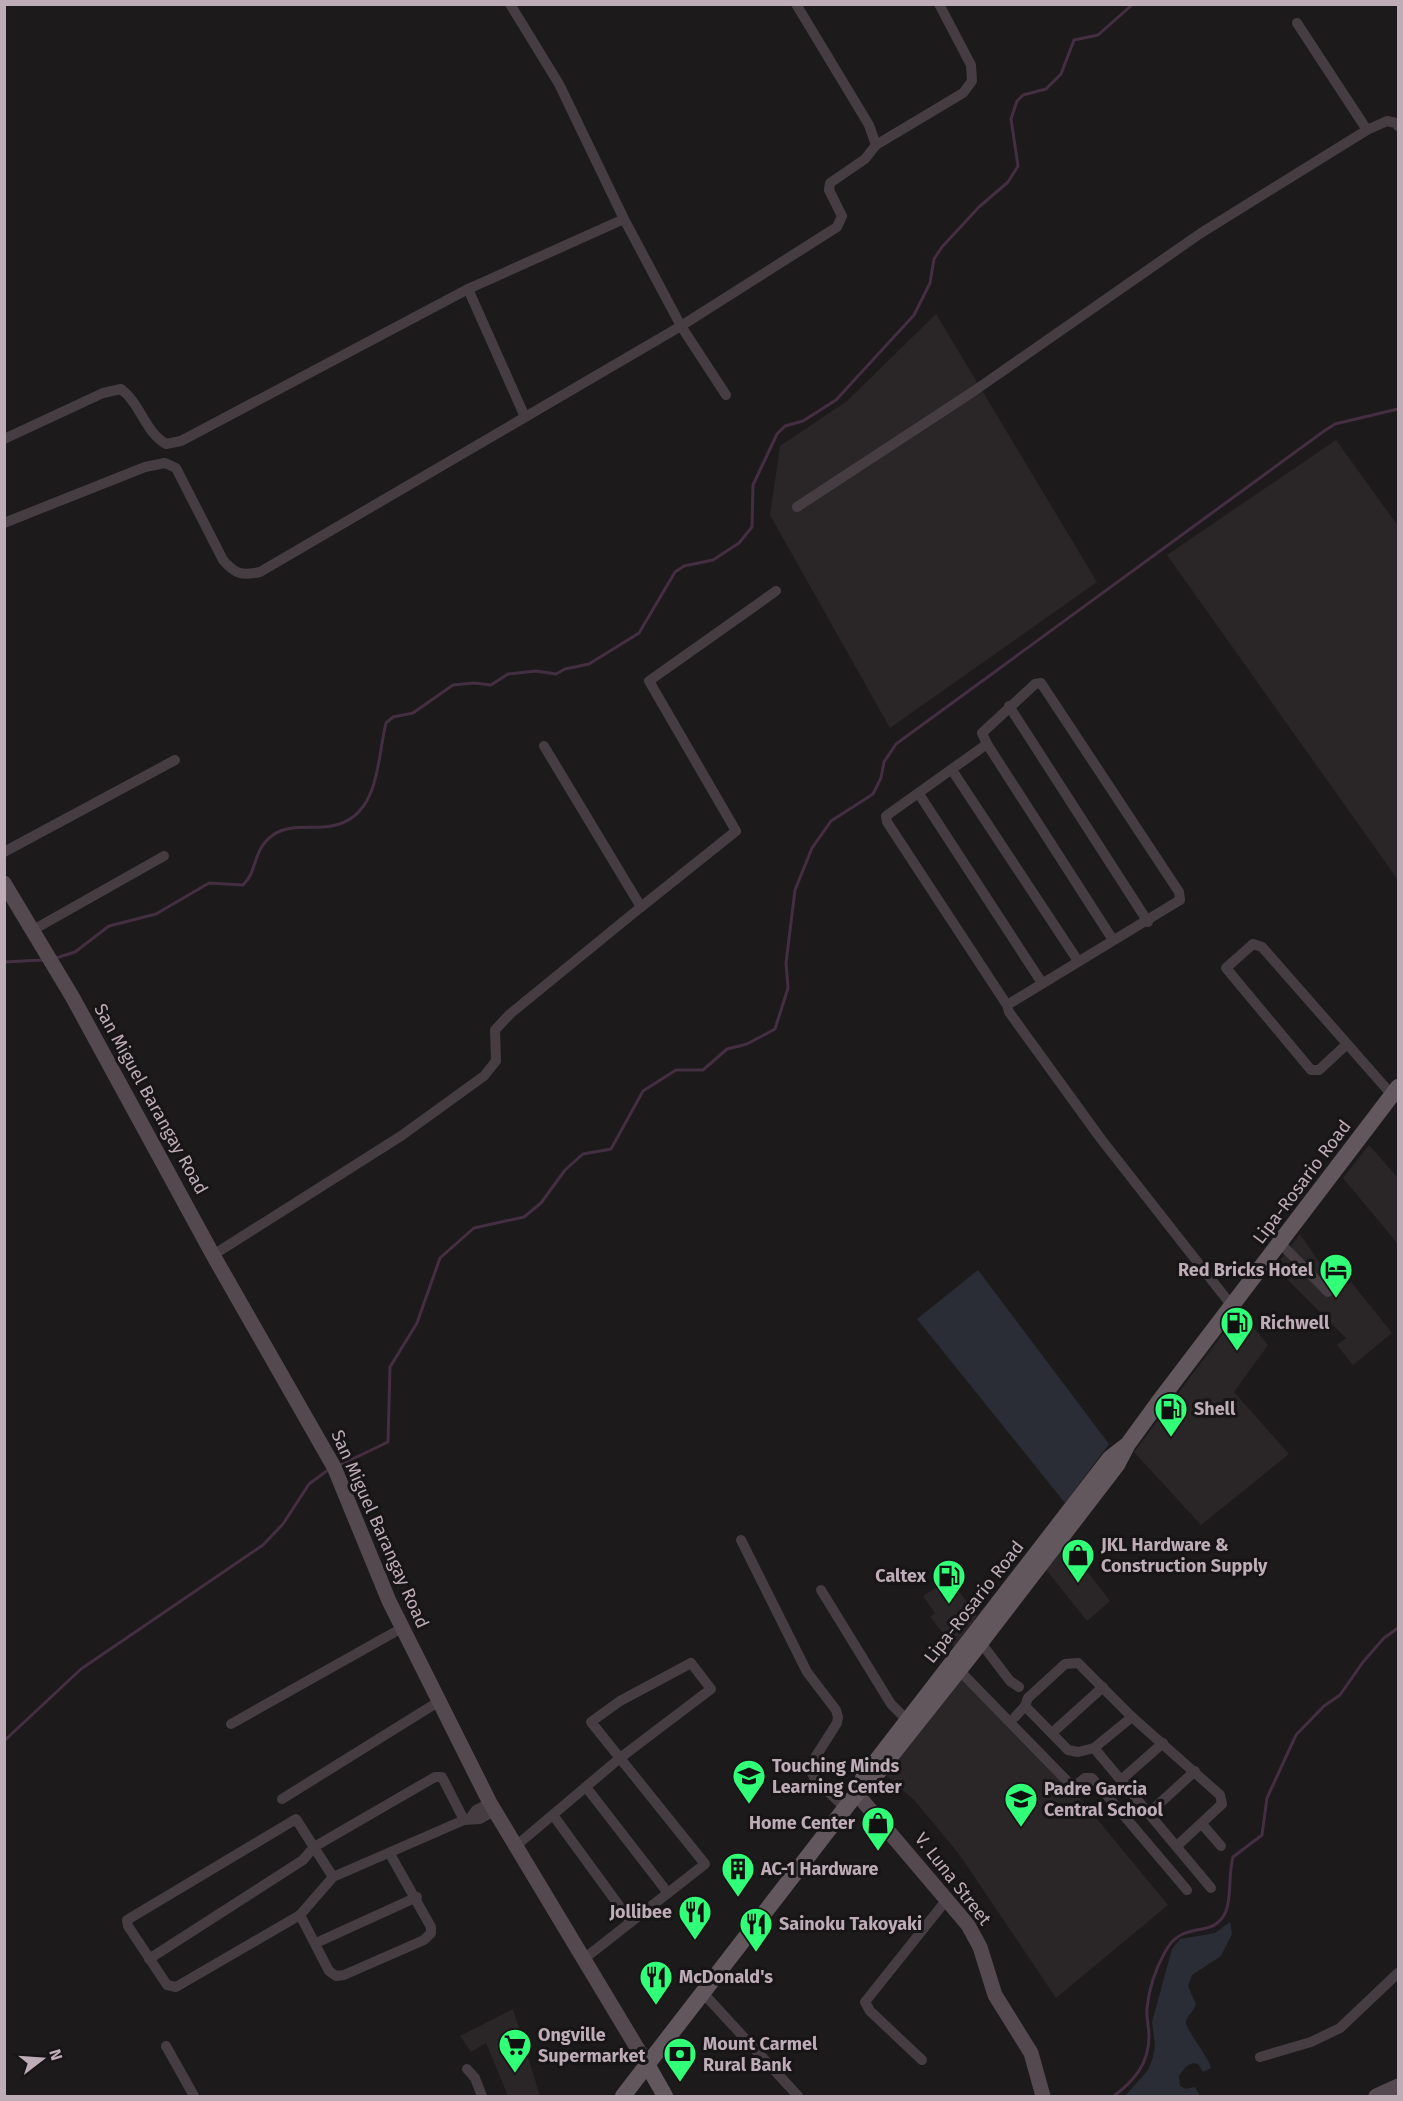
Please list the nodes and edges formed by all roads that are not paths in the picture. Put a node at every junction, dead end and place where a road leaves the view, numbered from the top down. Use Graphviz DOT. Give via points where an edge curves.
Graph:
graph roads {
  1 [pos="510,4"];
  2 [pos="796,4"];
  3 [pos="939,4"];
  4 [pos="1297,23"];
  5 [pos="1398,126"];
  6 [pos="1366,130"];
  7 [pos="876,145"];
  8 [pos="624,219"];
  9 [pos="468,289"];
  10 [pos="681,326"];
  11 [pos="726,395"];
  12 [pos="525,417"];
  13 [pos="4,439"];
  14 [pos="797,507"];
  15 [pos="4,523"];
  16 [pos="776,591"];
  17 [pos="1009,706"];
  18 [pos="987,744"];
  19 [pos="544,746"];
  20 [pos="176,760"];
  21 [pos="952,770"];
  22 [pos="919,794"];
  23 [pos="4,852"];
  24 [pos="164,856"];
  25 [pos="4,883"];
  26 [pos="641,907"];
  27 [pos="1148,922"];
  28 [pos="33,930"];
  29 [pos="1113,940"];
  30 [pos="1078,961"];
  31 [pos="1042,983"];
  32 [pos="1007,1005"];
  33 [pos="1346,1045"];
  34 [pos="1395,1091"];
  35 [pos="1280,1243"];
  36 [pos="213,1255"];
  37 [pos="1328,1292"];
  38 [pos="1232,1306"];
  39 [pos="741,1540"];
  40 [pos="821,1590"];
  41 [pos="402,1628"];
  42 [pos="977,1638"];
  43 [pos="956,1666"];
  44 [pos="1102,1687"];
  45 [pos="438,1702"];
  46 [pos="1027,1702"];
  47 [pos="1015,1717"];
  48 [pos="1132,1717"];
  49 [pos="910,1723"];
  50 [pos="231,1724"];
  51 [pos="1052,1733"];
  52 [pos="1163,1743"];
  53 [pos="1094,1748"];
  54 [pos="620,1758"];
  55 [pos="1195,1771"];
  56 [pos="1121,1780"];
  57 [pos="586,1787"];
  58 [pos="858,1791"];
  59 [pos="282,1799"];
  60 [pos="492,1807"];
  61 [pos="845,1808"];
  62 [pos="1149,1813"];
  63 [pos="553,1815"];
  64 [pos="467,1819"];
  65 [pos="1202,1824"];
  66 [pos="517,1845"];
  67 [pos="1178,1845"];
  68 [pos="1221,1846"];
  69 [pos="314,1848"];
  70 [pos="390,1854"];
  71 [pos="333,1877"];
  72 [pos="1212,1888"];
  73 [pos="1187,1890"];
  74 [pos="668,1893"];
  75 [pos="417,1897"];
  76 [pos="948,1898"];
  77 [pos="300,1915"];
  78 [pos="631,1922"];
  79 [pos="316,1942"];
  80 [pos="585,1958"];
  81 [pos="149,1959"];
  82 [pos="1398,1973"];
  83 [pos="704,1994"];
  84 [pos="166,2046"];
  85 [pos="1260,2057"];
  86 [pos="922,2060"];
  87 [pos="648,2066"];
  88 [pos="467,2069"];
  89 [pos="1398,2086"];
  90 [pos="194,2097"];
  91 [pos="482,2097"];
  92 [pos="623,2097"];
  93 [pos="665,2097"];
  94 [pos="798,2097"];
  95 [pos="1043,2097"];
  96 [pos="1376,2097"];
  1 -- 8 [label="street" via="559,84"];
  2 -- 7 [label="street" via="869,125"];
  3 -- 7 [label="street" via="972,64 972,81 963,93"];
  4 -- 6 [label="street"];
  5 -- 6 [label="street" via="1387,121"];
  6 -- 14 [label="street" via="1202,234 974,392"];
  7 -- 10 [label="street" via="865,159 830,183 829,190 842,216 837,227"];
  8 -- 9 [label="street"];
  8 -- 10 [label="street"];
  9 -- 12 [label="street"];
  9 -- 13 [label="street" via="181,441 166,444 154,437 131,397 121,389 103,393"];
  10 -- 11 [label="street"];
  10 -- 12 [label="street"];
  12 -- 15 [label="street" via="260,572 243,576 223,560 176,468 165,463 145,467"];
  16 -- 26 [label="street" via="649,681 736,831"];
  17 -- 18 [label="street" via="982,733"];
  17 -- 27 [label="street"];
  17 -- 27 [label="street" via="1035,684 1046,688 1179,892 1180,900"];
  18 -- 21 [label="street"];
  18 -- 29 [label="street"];
  19 -- 26 [label="street"];
  20 -- 23 [label="street"];
  21 -- 22 [label="street"];
  21 -- 30 [label="street"];
  22 -- 31 [label="street"];
  22 -- 32 [label="street" via="886,816 887,822"];
  24 -- 28 [label="street"];
  25 -- 28 [label="street, San Miguel Barangay Road"];
  26 -- 36 [label="street" via="495,1029 496,1061 484,1076 401,1136"];
  27 -- 29 [label="street"];
  28 -- 36 [label="street, San Miguel Barangay Road"];
  29 -- 30 [label="street"];
  30 -- 31 [label="street"];
  31 -- 32 [label="street"];
  32 -- 38 [label="street" via="1101,1138"];
  33 -- 33 [label="street" via="1262,947 1253,944 1226,968 1311,1071 1319,1070"];
  33 -- 34 [label="street"];
  34 -- 35 [label="main road, Lipa-Rosario Road"];
  35 -- 37 [label="street"];
  35 -- 38 [label="main road, Lipa-Rosario Road"];
  36 -- 41 [label="street, San Miguel Barangay Road" via="334,1467"];
  38 -- 42 [label="main road, Lipa-Rosario Road" via="1116,1465"];
  39 -- 61 [label="street" via="807,1672 836,1710 837,1724 808,1767"];
  40 -- 49 [label="street" via="891,1704"];
  41 -- 45 [label="street, San Miguel Barangay Road"];
  41 -- 50 [label="street"];
  42 -- 43 [label="main road, Lipa-Rosario Road"];
  42 -- 46 [label="street" via="1004,1664"];
  43 -- 49 [label="main road, Lipa-Rosario Road"];
  43 -- 73 [label="street" via="1071,1785 1092,1778"];
  44 -- 46 [label="street" via="1078,1663 1071,1662"];
  44 -- 48 [label="street"];
  44 -- 51 [label="street"];
  45 -- 59 [label="street"];
  45 -- 60 [label="street, San Miguel Barangay Road"];
  46 -- 47 [label="street"];
  46 -- 51 [label="street"];
  48 -- 52 [label="street"];
  48 -- 53 [label="street"];
  49 -- 58 [label="main road, Lipa-Rosario Road" via="862,1778"];
  51 -- 53 [label="street" via="1071,1752"];
  52 -- 55 [label="street"];
  52 -- 56 [label="street"];
  53 -- 56 [label="street"];
  54 -- 54 [label="street" via="711,1689 692,1663 620,1701 591,1722"];
  54 -- 57 [label="street"];
  54 -- 74 [label="street" via="705,1864"];
  55 -- 62 [label="street"];
  55 -- 65 [label="street" via="1222,1800"];
  56 -- 62 [label="street"];
  57 -- 63 [label="street"];
  57 -- 74 [label="street"];
  58 -- 61 [label="main road, Lipa-Rosario Road"];
  58 -- 76 [label="street, V. Luna Street"];
  60 -- 64 [label="street" via="480,1819"];
  60 -- 66 [label="street, San Miguel Barangay Road"];
  61 -- 83 [label="main road, Lipa-Rosario Road"];
  62 -- 67 [label="street"];
  63 -- 66 [label="street"];
  63 -- 78 [label="street"];
  64 -- 69 [label="street" via="442,1777 435,1777"];
  64 -- 70 [label="street"];
  65 -- 67 [label="street"];
  65 -- 68 [label="street"];
  66 -- 80 [label="street, San Miguel Barangay Road"];
  67 -- 72 [label="street"];
  69 -- 71 [label="street"];
  69 -- 81 [label="street" via="303,1860"];
  69 -- 81 [label="street" via="296,1819 290,1821 127,1920"];
  70 -- 71 [label="street"];
  70 -- 75 [label="street"];
  71 -- 77 [label="street"];
  74 -- 78 [label="street"];
  75 -- 79 [label="street"];
  75 -- 79 [label="street" via="431,1927 424,1940 336,1976 329,1971"];
  76 -- 86 [label="street" via="865,2002"];
  76 -- 95 [label="street, V. Luna Street" via="978,1941 994,1995 1037,2068"];
  77 -- 79 [label="street"];
  77 -- 81 [label="street" via="176,1987 168,1985"];
  78 -- 80 [label="street"];
  80 -- 87 [label="street, San Miguel Barangay Road"];
  82 -- 85 [label="street" via="1340,2028 1311,2042"];
  83 -- 87 [label="main road, Lipa-Rosario Road"];
  83 -- 94 [label="street"];
  84 -- 90 [label="street"];
  87 -- 92 [label="main road, Lipa-Rosario Road"];
  87 -- 93 [label="main road"];
  88 -- 91 [label="street"];
  89 -- 96 [label="street"];
}
